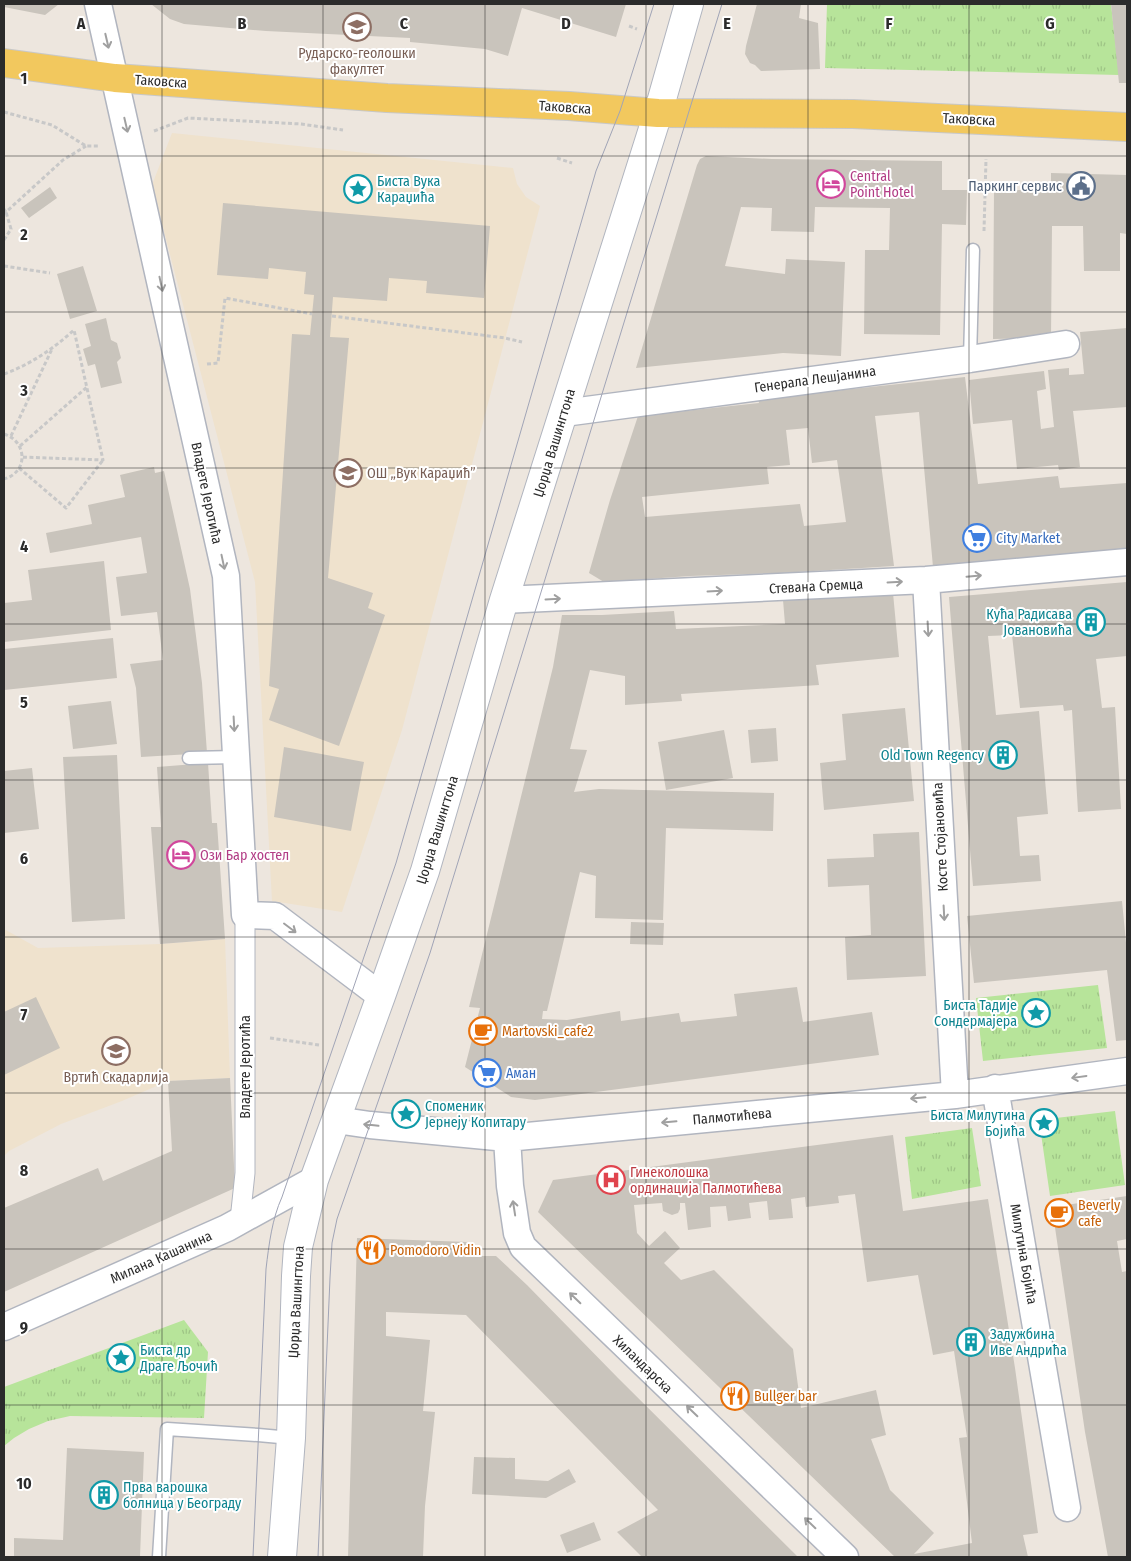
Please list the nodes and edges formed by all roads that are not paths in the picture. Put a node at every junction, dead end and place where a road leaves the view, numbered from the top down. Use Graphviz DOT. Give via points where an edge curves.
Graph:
graph roads {
  1 [pos="98,4"];
  2 [pos="689,4"];
  3 [pos="4,63"];
  4 [pos="115,78"];
  5 [pos="658,113"];
  6 [pos="1127,127"];
  7 [pos="972,250"];
  8 [pos="1066,344"];
  9 [pos="970,358"];
  10 [pos="564,412"];
  11 [pos="1127,562"];
  12 [pos="926,580"];
  13 [pos="504,600"];
  14 [pos="236,757"];
  15 [pos="189,758"];
  16 [pos="246,915"];
  17 [pos="381,996"];
  18 [pos="1127,1071"];
  19 [pos="995,1088"];
  20 [pos="955,1095"];
  21 [pos="336,1120"];
  22 [pos="507,1138"];
  23 [pos="314,1180"];
  24 [pos="240,1220"];
  25 [pos="4,1327"];
  26 [pos="290,1438"];
  27 [pos="1067,1508"];
  28 [pos="159,1557"];
  29 [pos="282,1557"];
  30 [pos="845,1557"];
  1 -- 4 [label="street, Владете Јеротића, one-way"];
  2 -- 5 [label="main road, Џорџа Вашингтона"];
  3 -- 4 [label="main road, Таковска"];
  4 -- 5 [label="main road, Таковска"];
  4 -- 14 [label="street, Владете Јеротића, one-way" via="226,576"];
  5 -- 6 [label="main road, Таковска" via="853,114"];
  5 -- 10 [label="main road, Џорџа Вашингтона"];
  7 -- 9 [label="lane"];
  8 -- 9 [label="street, Генерала Лешјанина"];
  9 -- 10 [label="street, Генерала Лешјанина"];
  10 -- 13 [label="main road, Џорџа Вашингтона"];
  12 -- 11 [label="street, Стевана Сремца, one-way"];
  13 -- 12 [label="street, Стевана Сремца, one-way"];
  12 -- 20 [label="street, Косте Стојановића, one-way"];
  13 -- 17 [label="main road, Џорџа Вашингтона" via="425,871"];
  14 -- 15 [label="lane"];
  14 -- 16 [label="street, Владете Јеротића"];
  16 -- 17 [label="street, one-way" via="275,916"];
  16 -- 24 [label="street, Владете Јеротића" via="245,1178"];
  17 -- 21 [label="main road, Џорџа Вашингтона"];
  18 -- 19 [label="street, Палмотићева, one-way"];
  19 -- 20 [label="street, Палмотићева"];
  19 -- 27 [label="street, Милутина Бојића"];
  20 -- 22 [label="street, Палмотићева, one-way"];
  22 -- 21 [label="street, Палмотићева, one-way"];
  21 -- 23 [label="main road, Џорџа Вашингтона"];
  30 -- 22 [label="street, Хиландарска, one-way" via="523,1248 517,1233 510,1186"];
  23 -- 24 [label="street, Милана Кашанина"];
  23 -- 26 [label="main road, Џорџа Вашингтона" via="298,1247"];
  24 -- 25 [label="street, Милана Кашанина"];
  26 -- 28 [label="lane" via="167,1429"];
  26 -- 29 [label="main road, Џорџа Вашингтона"];
}
